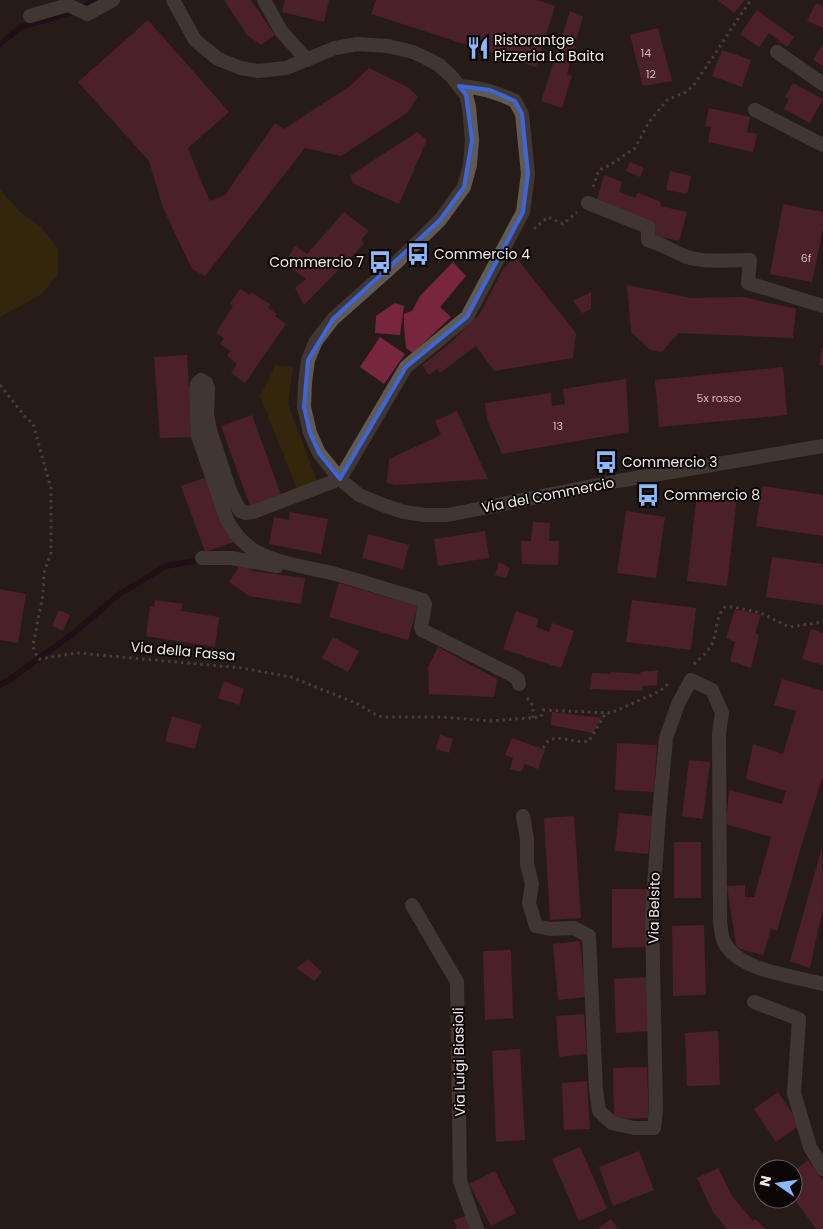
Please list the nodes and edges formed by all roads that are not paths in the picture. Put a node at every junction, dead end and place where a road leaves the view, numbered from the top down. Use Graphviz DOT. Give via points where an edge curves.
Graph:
graph roads {
  1 [pos="113,0"];
  2 [pos="173,0"];
  3 [pos="264,0"];
  4 [pos="30,16"];
  5 [pos="777,52"];
  6 [pos="307,60"];
  7 [pos="823,84"];
  8 [pos="459,86"];
  9 [pos="755,110"];
  10 [pos="823,146"];
  11 [pos="588,203"];
  12 [pos="823,306"];
  13 [pos="823,446"];
  14 [pos="340,479"];
  15 [pos="202,558"];
  16 [pos="290,563"];
  17 [pos="519,684"];
  18 [pos="524,816"];
  19 [pos="412,905"];
  20 [pos="823,984"];
  21 [pos="754,1002"];
  22 [pos="823,1169"];
  23 [pos="477,1229"];
  1 -- 4 [label="street" via="87,14 68,5"];
  2 -- 6 [label="street, Via del Commercio" via="195,40 218,59 258,71 286,68"];
  3 -- 6 [label="street" via="281,30"];
  5 -- 7 [label="street"];
  6 -- 8 [label="street, Via del Commercio" via="346,46 388,46 413,52 439,65"];
  8 -- 14 [label="street, Via del Commercio" via="469,107 472,140 464,187 434,226 333,320 316,341 308,360 304,407 310,433 319,453"];
  8 -- 14 [label="street" via="490,90 515,101 522,114 528,174 523,212 467,317 406,367"];
  9 -- 10 [label="street"];
  11 -- 12 [label="street" via="648,227 648,240 688,257 750,260 748,284"];
  13 -- 14 [label="street, Via del Commercio" via="448,514 425,515 383,506 359,495"];
  14 -- 16 [label="street" via="253,512 240,511 210,430 208,388 201,380 197,384 198,436 227,520 234,533 255,551"];
  15 -- 16 [label="street" via="231,558 275,566"];
  16 -- 17 [label="street" via="423,600 422,630 510,674 518,679"];
  18 -- 20 [label="street, Via Belsito" via="527,864 532,884 529,903 536,926 574,928 589,936 596,1090 600,1111 612,1123 654,1128 652,916 658,815 666,738 691,680 712,690 722,713 719,733 720,921 724,943 736,958 775,974"];
  19 -- 23 [label="street, Via Luigi Biasioli" via="457,982 460,1181"];
  21 -- 22 [label="street" via="799,1018 794,1093 810,1147"];
}
